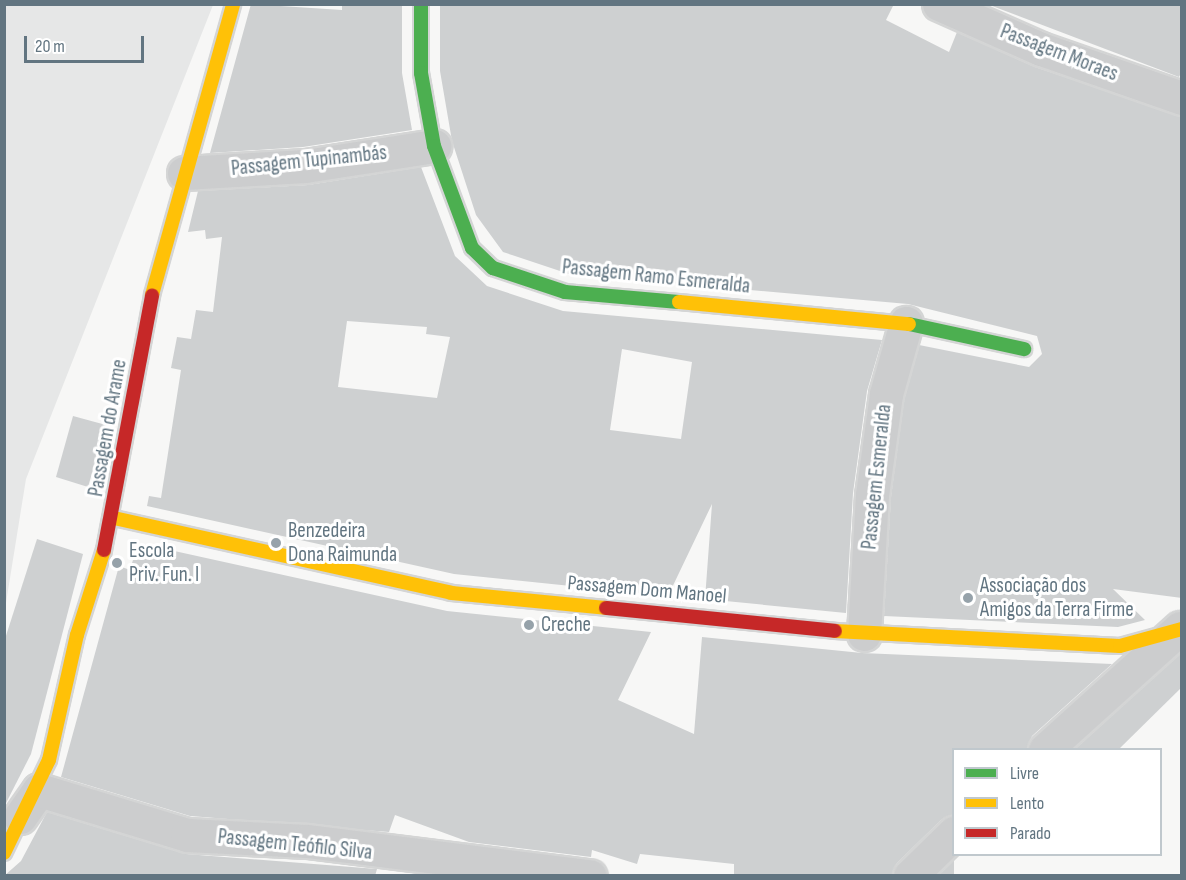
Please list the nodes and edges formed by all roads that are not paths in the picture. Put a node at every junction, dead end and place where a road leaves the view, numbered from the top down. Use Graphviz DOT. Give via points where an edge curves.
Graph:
graph roads {
  1 [pos="232,4"];
  2 [pos="421,4"];
  3 [pos="939,4"];
  4 [pos="1182,98"];
  5 [pos="434,146"];
  6 [pos="184,173"];
  7 [pos="906,322"];
  8 [pos="1024,349"];
  9 [pos="114,518"];
  10 [pos="1181,629"];
  11 [pos="864,634"];
  12 [pos="1047,748"];
  13 [pos="19,818"];
  14 [pos="952,834"];
  15 [pos="4,853"];
  16 [pos="590,876"];
  17 [pos="910,876"];
  1 -- 6 [label="street, Passagem do Arame"];
  2 -- 5 [label="street, Passagem Ramo Esmeralda" via="421,73"];
  3 -- 4 [label="street, Passagem Moraes" via="1041,50"];
  5 -- 6 [label="street, Passagem Tupinambás" via="305,166"];
  5 -- 7 [label="street, Passagem Ramo Esmeralda" via="472,248 493,268 525,281 565,292"];
  6 -- 9 [label="street, Passagem do Arame" via="158,259"];
  7 -- 8 [label="street, Passagem Ramo Esmeralda"];
  7 -- 11 [label="street, Passagem Esmeralda" via="886,394 874,484"];
  9 -- 11 [label="street, Passagem Dom Manoel" via="451,593"];
  9 -- 13 [label="street, Passagem do Arame" via="77,635 49,760"];
  10 -- 11 [label="street, Passagem Dom Manoel" via="1120,646 1026,638"];
  10 -- 12 [label="street"];
  13 -- 15 [label="street, Passagem do Arame"];
  13 -- 16 [label="street, Passagem Teófilo Silva" via="39,790 187,835 307,842"];
  14 -- 17 [label="street"];
}
